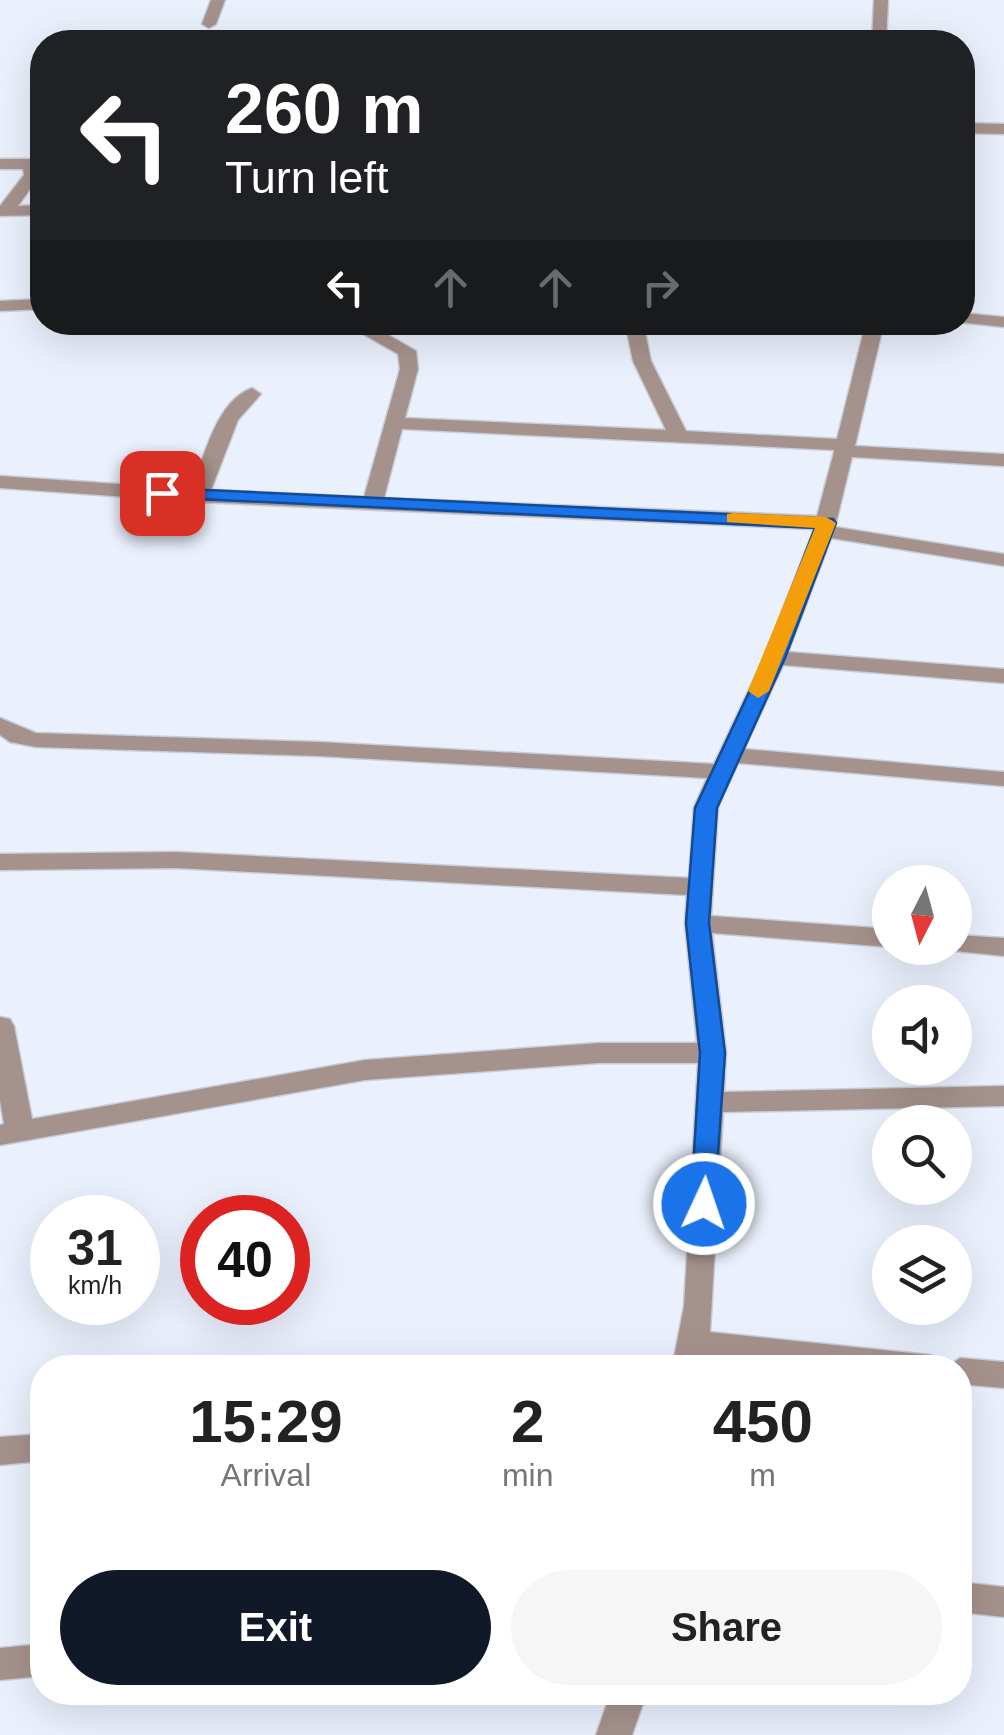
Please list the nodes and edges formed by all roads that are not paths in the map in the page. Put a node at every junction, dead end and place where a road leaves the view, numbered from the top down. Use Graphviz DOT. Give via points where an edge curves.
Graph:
graph roads {
  1 [pos="218,0"];
  2 [pos="882,0"];
  3 [pos="209,24"];
  4 [pos="880,30"];
  5 [pos="975,128"];
  6 [pos="1004,129"];
  7 [pos="0,164"];
  8 [pos="30,164"];
  9 [pos="30,178"];
  10 [pos="30,211"];
  11 [pos="2,212"];
  12 [pos="30,305"];
  13 [pos="0,306"];
  14 [pos="975,319"];
  15 [pos="1004,322"];
  16 [pos="376,335"];
  17 [pos="637,335"];
  18 [pos="879,335"];
  19 [pos="252,394"];
  20 [pos="393,423"];
  21 [pos="679,437"];
  22 [pos="844,448"];
  23 [pos="1004,460"];
  24 [pos="0,482"];
  25 [pos="199,496"];
  26 [pos="372,503"];
  27 [pos="825,527"];
  28 [pos="1004,560"];
  29 [pos="775,658"];
  30 [pos="1004,676"];
  31 [pos="0,725"];
  32 [pos="724,763"];
  33 [pos="1004,779"];
  34 [pos="0,862"];
  35 [pos="702,887"];
  36 [pos="698,923"];
  37 [pos="872,937"];
  38 [pos="972,945"];
  39 [pos="1004,948"];
  40 [pos="0,1026"];
  41 [pos="712,1053"];
  42 [pos="1004,1096"];
  43 [pos="710,1102"];
  44 [pos="10,1133"];
  45 [pos="690,1355"];
  46 [pos="972,1371"];
  47 [pos="1004,1375"];
  48 [pos="30,1449"];
  49 [pos="0,1451"];
  50 [pos="972,1598"];
  51 [pos="1004,1602"];
  52 [pos="30,1661"];
  53 [pos="0,1664"];
  54 [pos="624,1705"];
  55 [pos="614,1735"];
  1 -- 3 [label="street"];
  2 -- 4 [label="street"];
  5 -- 6 [label="street"];
  7 -- 8 [label="street"];
  9 -- 11 [label="street"];
  10 -- 11 [label="street"];
  12 -- 13 [label="street"];
  14 -- 15 [label="street"];
  16 -- 20 [label="street" via="407,351 409,368"];
  17 -- 21 [label="street" via="642,361"];
  18 -- 22 [label="street"];
  19 -- 25 [label="street" via="228,418"];
  20 -- 21 [label="street"];
  20 -- 26 [label="street"];
  21 -- 22 [label="street"];
  22 -- 23 [label="street"];
  22 -- 27 [label="street"];
  24 -- 25 [label="street"];
  25 -- 26 [label="street"];
  26 -- 27 [label="street"];
  27 -- 28 [label="street"];
  27 -- 29 [label="street"];
  29 -- 30 [label="street"];
  29 -- 32 [label="street"];
  31 -- 32 [label="street" via="36,740"];
  32 -- 33 [label="street"];
  32 -- 35 [label="street" via="706,808"];
  34 -- 35 [label="street" via="255,862 576,885"];
  35 -- 36 [label="street"];
  36 -- 37 [label="street"];
  36 -- 41 [label="street"];
  38 -- 39 [label="street"];
  40 -- 44 [label="street"];
  41 -- 43 [label="street"];
  41 -- 44 [label="street" via="599,1053 366,1070"];
  42 -- 43 [label="street"];
  43 -- 45 [label="street" via="699,1306"];
  46 -- 47 [label="street"];
  48 -- 49 [label="street"];
  50 -- 51 [label="street"];
  52 -- 53 [label="street"];
  54 -- 55 [label="street"];
}
